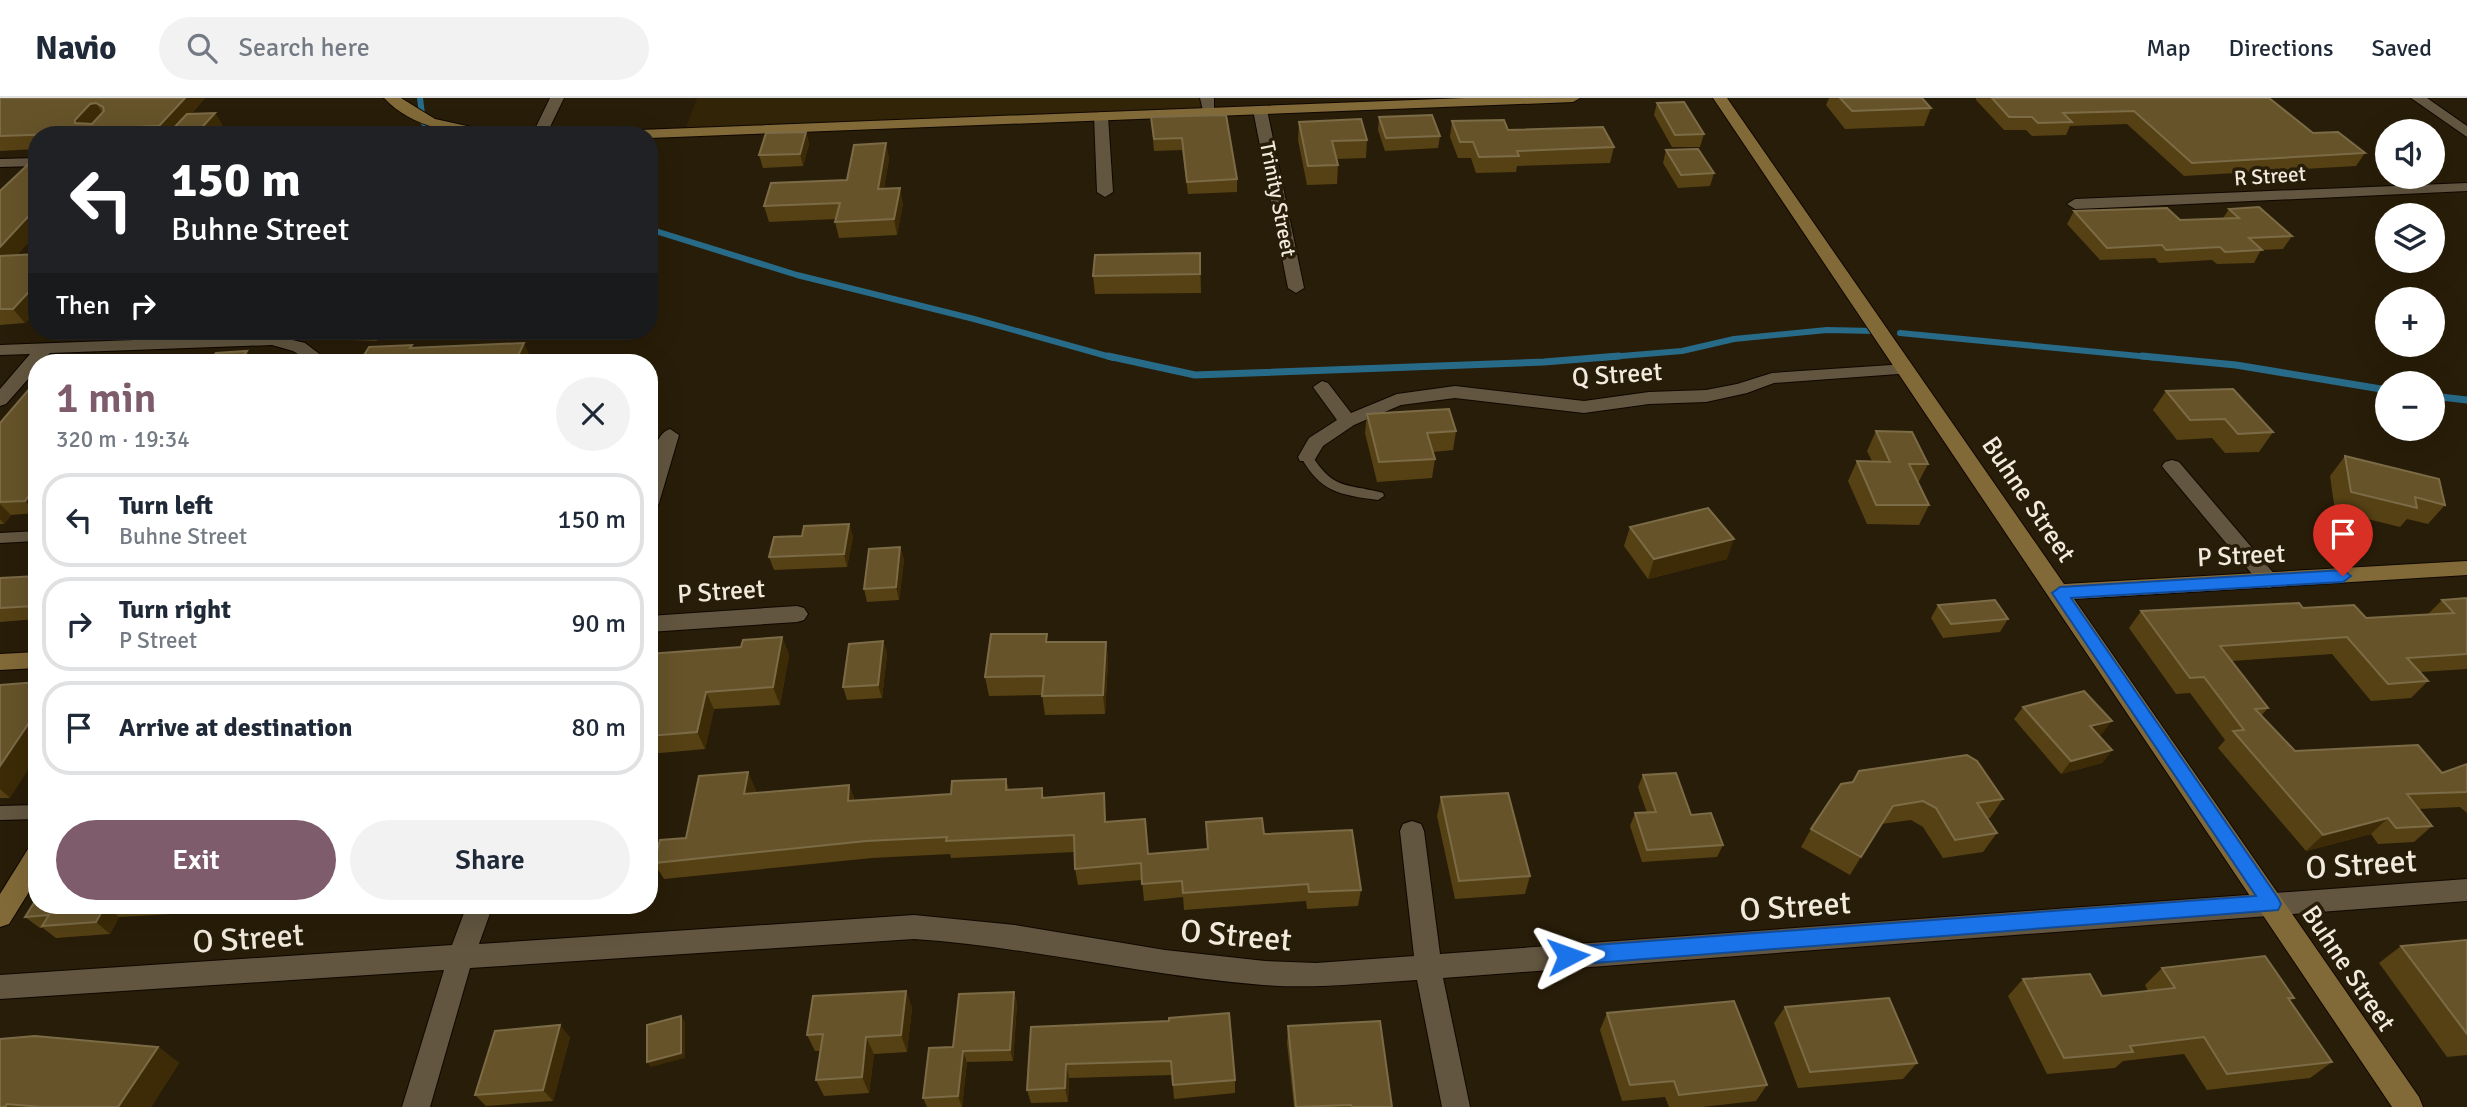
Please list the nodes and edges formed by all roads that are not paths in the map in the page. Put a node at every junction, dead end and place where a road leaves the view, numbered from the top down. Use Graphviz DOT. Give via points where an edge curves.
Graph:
graph roads {
  1 [pos="391,98"];
  2 [pos="557,98"];
  3 [pos="1573,98"];
  4 [pos="1720,98"];
  5 [pos="2418,98"];
  6 [pos="1471,100"];
  7 [pos="1208,105"];
  8 [pos="1260,110"];
  9 [pos="1101,116"];
  10 [pos="432,126"];
  11 [pos="543,126"];
  12 [pos="658,133"];
  13 [pos="2467,133"];
  14 [pos="28,162"];
  15 [pos="8,163"];
  16 [pos="0,177"];
  17 [pos="2467,187"];
  18 [pos="1105,192"];
  19 [pos="2075,204"];
  20 [pos="1296,288"];
  21 [pos="247,340"];
  22 [pos="247,340"];
  23 [pos="272,340"];
  24 [pos="272,340"];
  25 [pos="45,348"];
  26 [pos="0,350"];
  27 [pos="40,354"];
  28 [pos="312,354"];
  29 [pos="28,368"];
  30 [pos="1906,369"];
  31 [pos="1322,387"];
  32 [pos="0,400"];
  33 [pos="1348,421"];
  34 [pos="670,435"];
  35 [pos="1307,457"];
  36 [pos="2172,466"];
  37 [pos="658,474"];
  38 [pos="1378,496"];
  39 [pos="28,536"];
  40 [pos="0,538"];
  41 [pos="2467,568"];
  42 [pos="2269,581"];
  43 [pos="2060,593"];
  44 [pos="797,614"];
  45 [pos="658,623"];
  46 [pos="28,660"];
  47 [pos="0,662"];
  48 [pos="28,811"];
  49 [pos="0,813"];
  50 [pos="1412,831"];
  51 [pos="28,871"];
  52 [pos="2467,890"];
  53 [pos="2272,904"];
  54 [pos="477,914"];
  55 [pos="0,916"];
  56 [pos="461,958"];
  57 [pos="1428,967"];
  58 [pos="0,988"];
  59 [pos="416,1107"];
  60 [pos="1456,1107"];
  61 [pos="2409,1107"];
  1 -- 10 [label="street"];
  2 -- 11 [label="street"];
  3 -- 6 [label="street"];
  4 -- 30 [label="street, Buhne Street"];
  5 -- 13 [label="street"];
  6 -- 8 [label="street"];
  7 -- 8 [label="street"];
  7 -- 9 [label="street"];
  8 -- 20 [label="street, Trinity Street"];
  9 -- 12 [label="street"];
  9 -- 18 [label="street"];
  14 -- 15 [label="street"];
  15 -- 16 [label="street"];
  17 -- 19 [label="street, R Street"];
  21 -- 25 [label="street"];
  22 -- 23 [label="street"];
  24 -- 28 [label="street"];
  25 -- 26 [label="street"];
  25 -- 27 [label="street"];
  29 -- 32 [label="street"];
  30 -- 33 [label="street, Q Street" via="1772,378 1706,396 1584,407 1455,392 1397,400"];
  30 -- 43 [label="street, Buhne Street"];
  31 -- 33 [label="street"];
  33 -- 35 [label="street, Q Street" via="1316,442"];
  34 -- 37 [label="street"];
  35 -- 38 [label="lane" via="1314,471 1336,490"];
  36 -- 42 [label="street"];
  39 -- 40 [label="lane"];
  41 -- 42 [label="street, P Street"];
  42 -- 43 [label="street, P Street"];
  43 -- 53 [label="street, Buhne Street"];
  44 -- 45 [label="street, P Street"];
  46 -- 47 [label="street"];
  48 -- 49 [label="lane"];
  50 -- 57 [label="street"];
  51 -- 55 [label="street"];
  52 -- 53 [label="street, O Street"];
  53 -- 57 [label="street, O Street"];
  53 -- 61 [label="street, Buhne Street"];
  54 -- 56 [label="street"];
  56 -- 57 [label="street, O Street" via="914,927 988,931 1267,975"];
  56 -- 58 [label="street, O Street"];
  56 -- 59 [label="street"];
  57 -- 60 [label="street"];
}
